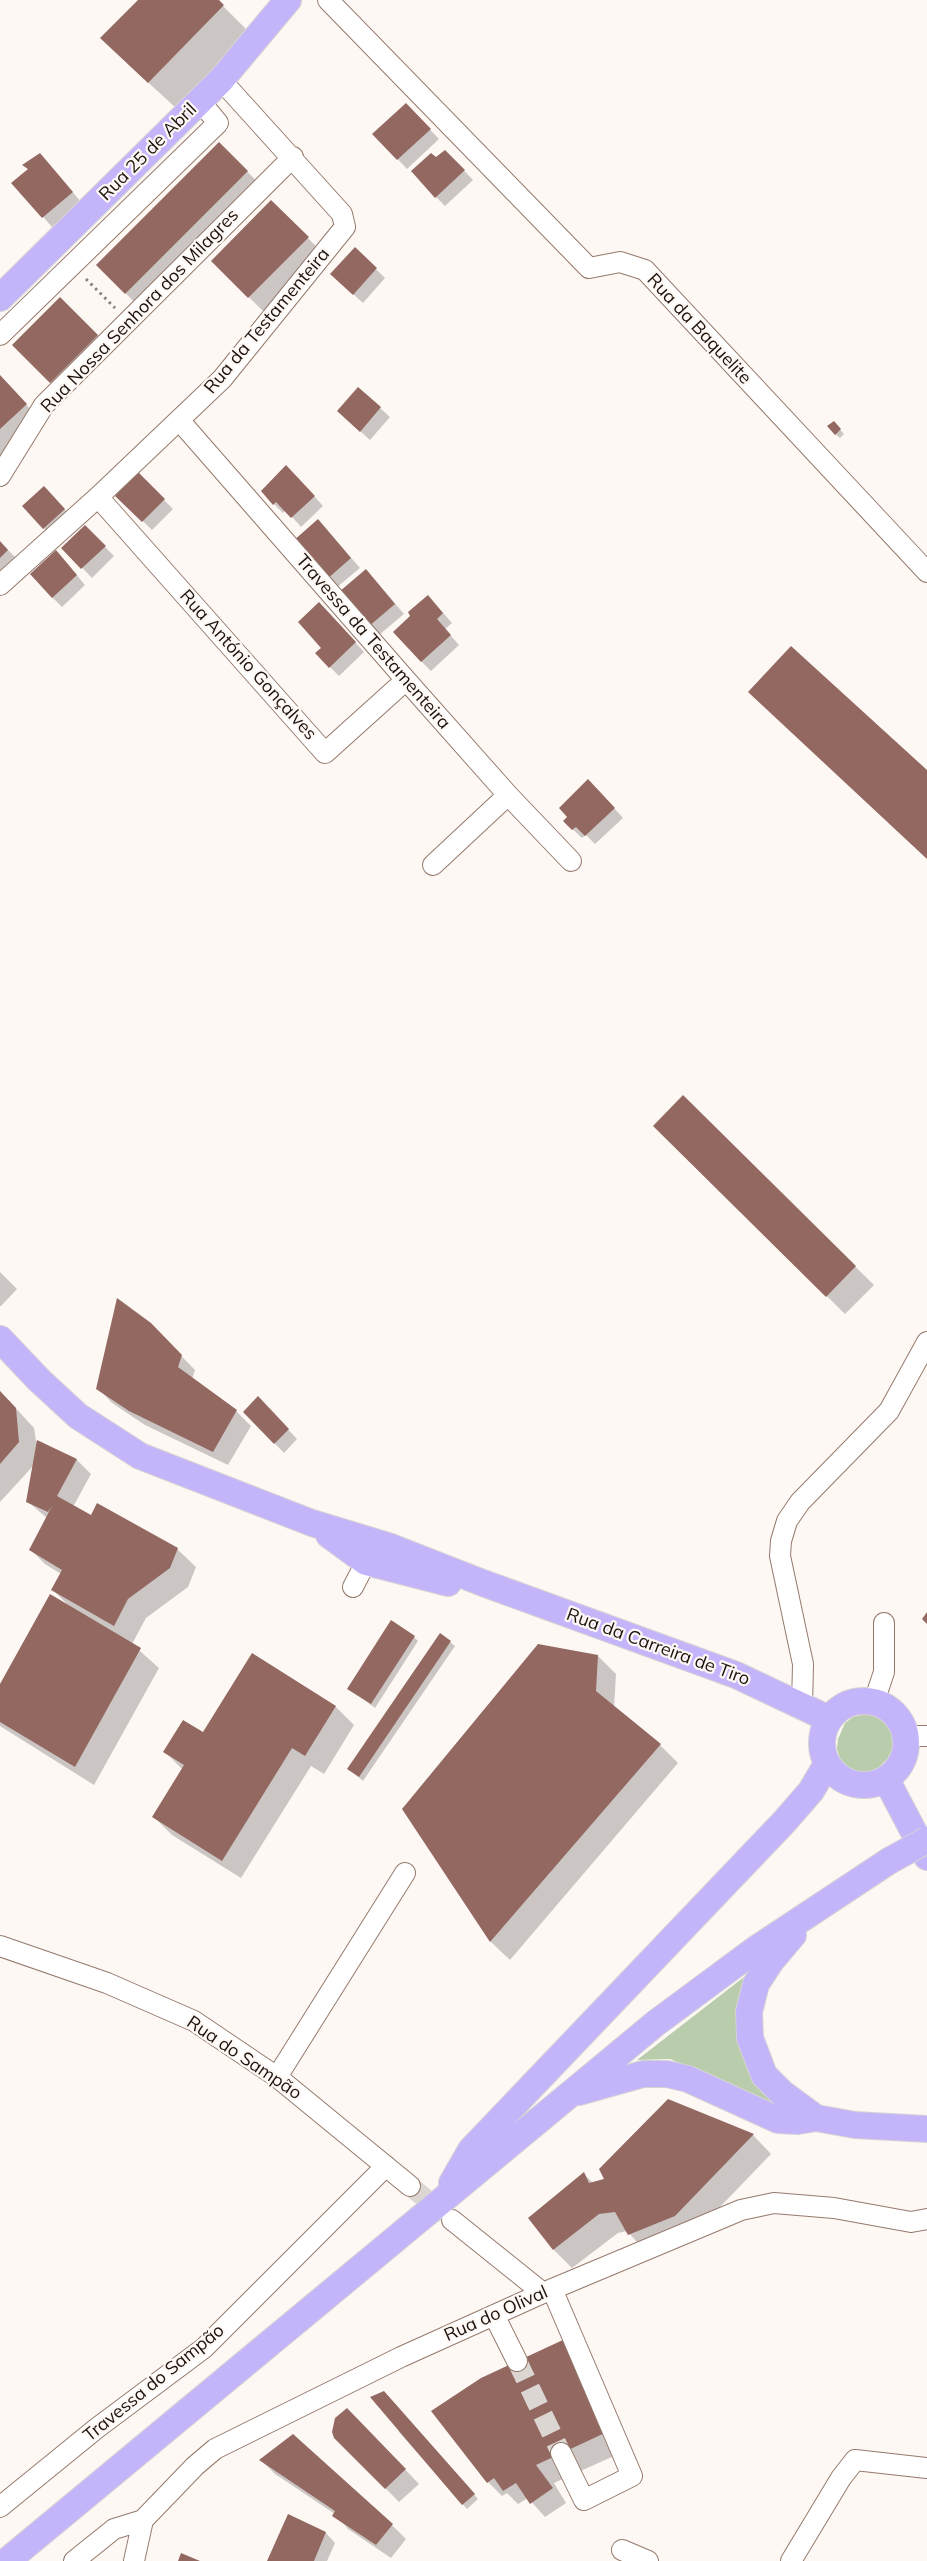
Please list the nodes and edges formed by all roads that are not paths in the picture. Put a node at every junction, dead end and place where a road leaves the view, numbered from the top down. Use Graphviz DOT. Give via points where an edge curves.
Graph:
graph roads {
  1 [pos="288,0"];
  2 [pos="328,0"];
  3 [pos="221,80"];
  4 [pos="200,101"];
  5 [pos="292,157"];
  6 [pos="0,298"];
  7 [pos="0,335"];
  8 [pos="179,420"];
  9 [pos="0,476"];
  10 [pos="98,497"];
  11 [pos="927,572"];
  12 [pos="0,585"];
  13 [pos="406,680"];
  14 [pos="508,795"];
  15 [pos="571,861"];
  16 [pos="433,865"];
  17 [pos="0,1339"];
  18 [pos="927,1342"];
  19 [pos="312,1523"];
  20 [pos="391,1547"];
  21 [pos="366,1562"];
  22 [pos="483,1583"];
  23 [pos="353,1587"];
  24 [pos="884,1623"];
  25 [pos="874,1702"];
  26 [pos="802,1706"];
  27 [pos="829,1719"];
  28 [pos="916,1736"];
  29 [pos="828,1764"];
  30 [pos="886,1779"];
  31 [pos="927,1840"];
  32 [pos="927,1857"];
  33 [pos="405,1873"];
  34 [pos="815,1909"];
  35 [pos="0,1946"];
  36 [pos="277,2077"];
  37 [pos="567,2096"];
  38 [pos="816,2118"];
  39 [pos="927,2129"];
  40 [pos="386,2166"];
  41 [pos="410,2186"];
  42 [pos="448,2209"];
  43 [pos="927,2219"];
  44 [pos="548,2291"];
  45 [pos="494,2315"];
  46 [pos="517,2361"];
  47 [pos="561,2453"];
  48 [pos="927,2468"];
  49 [pos="0,2507"];
  50 [pos="143,2520"];
  51 [pos="622,2550"];
  52 [pos="6,2561"];
  53 [pos="74,2561"];
  54 [pos="134,2561"];
  55 [pos="648,2561"];
  56 [pos="791,2561"];
  1 -- 3 [label="main road, Rua 25 de Abril"];
  2 -- 11 [label="street, Rua da Baquelite" via="589,268 620,262 645,270"];
  3 -- 4 [label="main road, Rua 25 de Abril"];
  3 -- 5 [label="street, Rua da Testamenteira"];
  4 -- 6 [label="main road, Rua 25 de Abril"];
  4 -- 7 [label="street" via="218,123"];
  5 -- 8 [label="street, Rua da Testamenteira" via="342,214 346,227 222,379"];
  5 -- 9 [label="street, Rua Nossa Senhora dos Milagres" via="44,405"];
  8 -- 10 [label="street, Rua da Testamenteira"];
  8 -- 13 [label="street, Travessa da Testamenteira"];
  10 -- 12 [label="street, Rua da Testamenteira"];
  10 -- 13 [label="street, Rua António Gonçalves" via="325,753"];
  13 -- 14 [label="street, Travessa da Testamenteira"];
  14 -- 15 [label="street, Travessa da Testamenteira"];
  14 -- 16 [label="street"];
  17 -- 19 [label="main road, Rua da Carreira de Tiro" via="78,1416 126,1449"];
  18 -- 26 [label="street" via="889,1411 800,1502 787,1521 780,1556 804,1664"];
  19 -- 20 [label="main road, Rua da Carreira de Tiro"];
  19 -- 21 [label="main road, Rua da Carreira de Tiro"];
  20 -- 21 [label="main road" via="374,1553"];
  20 -- 22 [label="main road, Rua da Carreira de Tiro"];
  21 -- 22 [label="main road, Rua da Carreira de Tiro" via="441,1582 460,1585"];
  21 -- 23 [label="street"];
  22 -- 26 [label="main road, Rua da Carreira de Tiro" via="736,1675"];
  24 -- 25 [label="street" via="884,1672"];
  25 -- 27 [label="main road" via="844,1705"];
  25 -- 28 [label="main road" via="895,1714"];
  26 -- 27 [label="main road, Rua da Carreira de Tiro"];
  27 -- 29 [label="main road" via="824,1727 822,1746"];
  28 -- 30 [label="main road" via="894,1772"];
  29 -- 30 [label="main road" via="843,1780 854,1784"];
  29 -- 42 [label="main road" via="784,1822 471,2150"];
  30 -- 32 [label="main road"];
  31 -- 34 [label="main road, bridge"];
  33 -- 36 [label="street"];
  34 -- 37 [label="main road" via="698,1990"];
  34 -- 38 [label="main road" via="762,1972 752,1998 748,2024 753,2050 764,2074 782,2094"];
  35 -- 36 [label="street, Rua do Sampão" via="107,1984 194,2021"];
  36 -- 40 [label="street, Rua do Sampão"];
  37 -- 38 [label="main road" via="643,2074 667,2074 688,2079 778,2120"];
  37 -- 42 [label="main road"];
  38 -- 39 [label="main road" via="855,2125"];
  40 -- 41 [label="street, Rua do Sampão"];
  40 -- 49 [label="street, Travessa do Sampão" via="204,2348 97,2428"];
  42 -- 44 [label="street"];
  42 -- 52 [label="main road"];
  43 -- 44 [label="street, Rua do Olival" via="911,2222 834,2208 774,2203 741,2210"];
  44 -- 45 [label="street, Rua do Olival"];
  44 -- 47 [label="street" via="632,2476 584,2500"];
  45 -- 46 [label="street"];
  45 -- 50 [label="street, Rua do Olival" via="401,2356 215,2449"];
  48 -- 56 [label="street" via="855,2460"];
  50 -- 53 [label="street" via="114,2528"];
  50 -- 54 [label="street"];
  51 -- 55 [label="street"];
}
